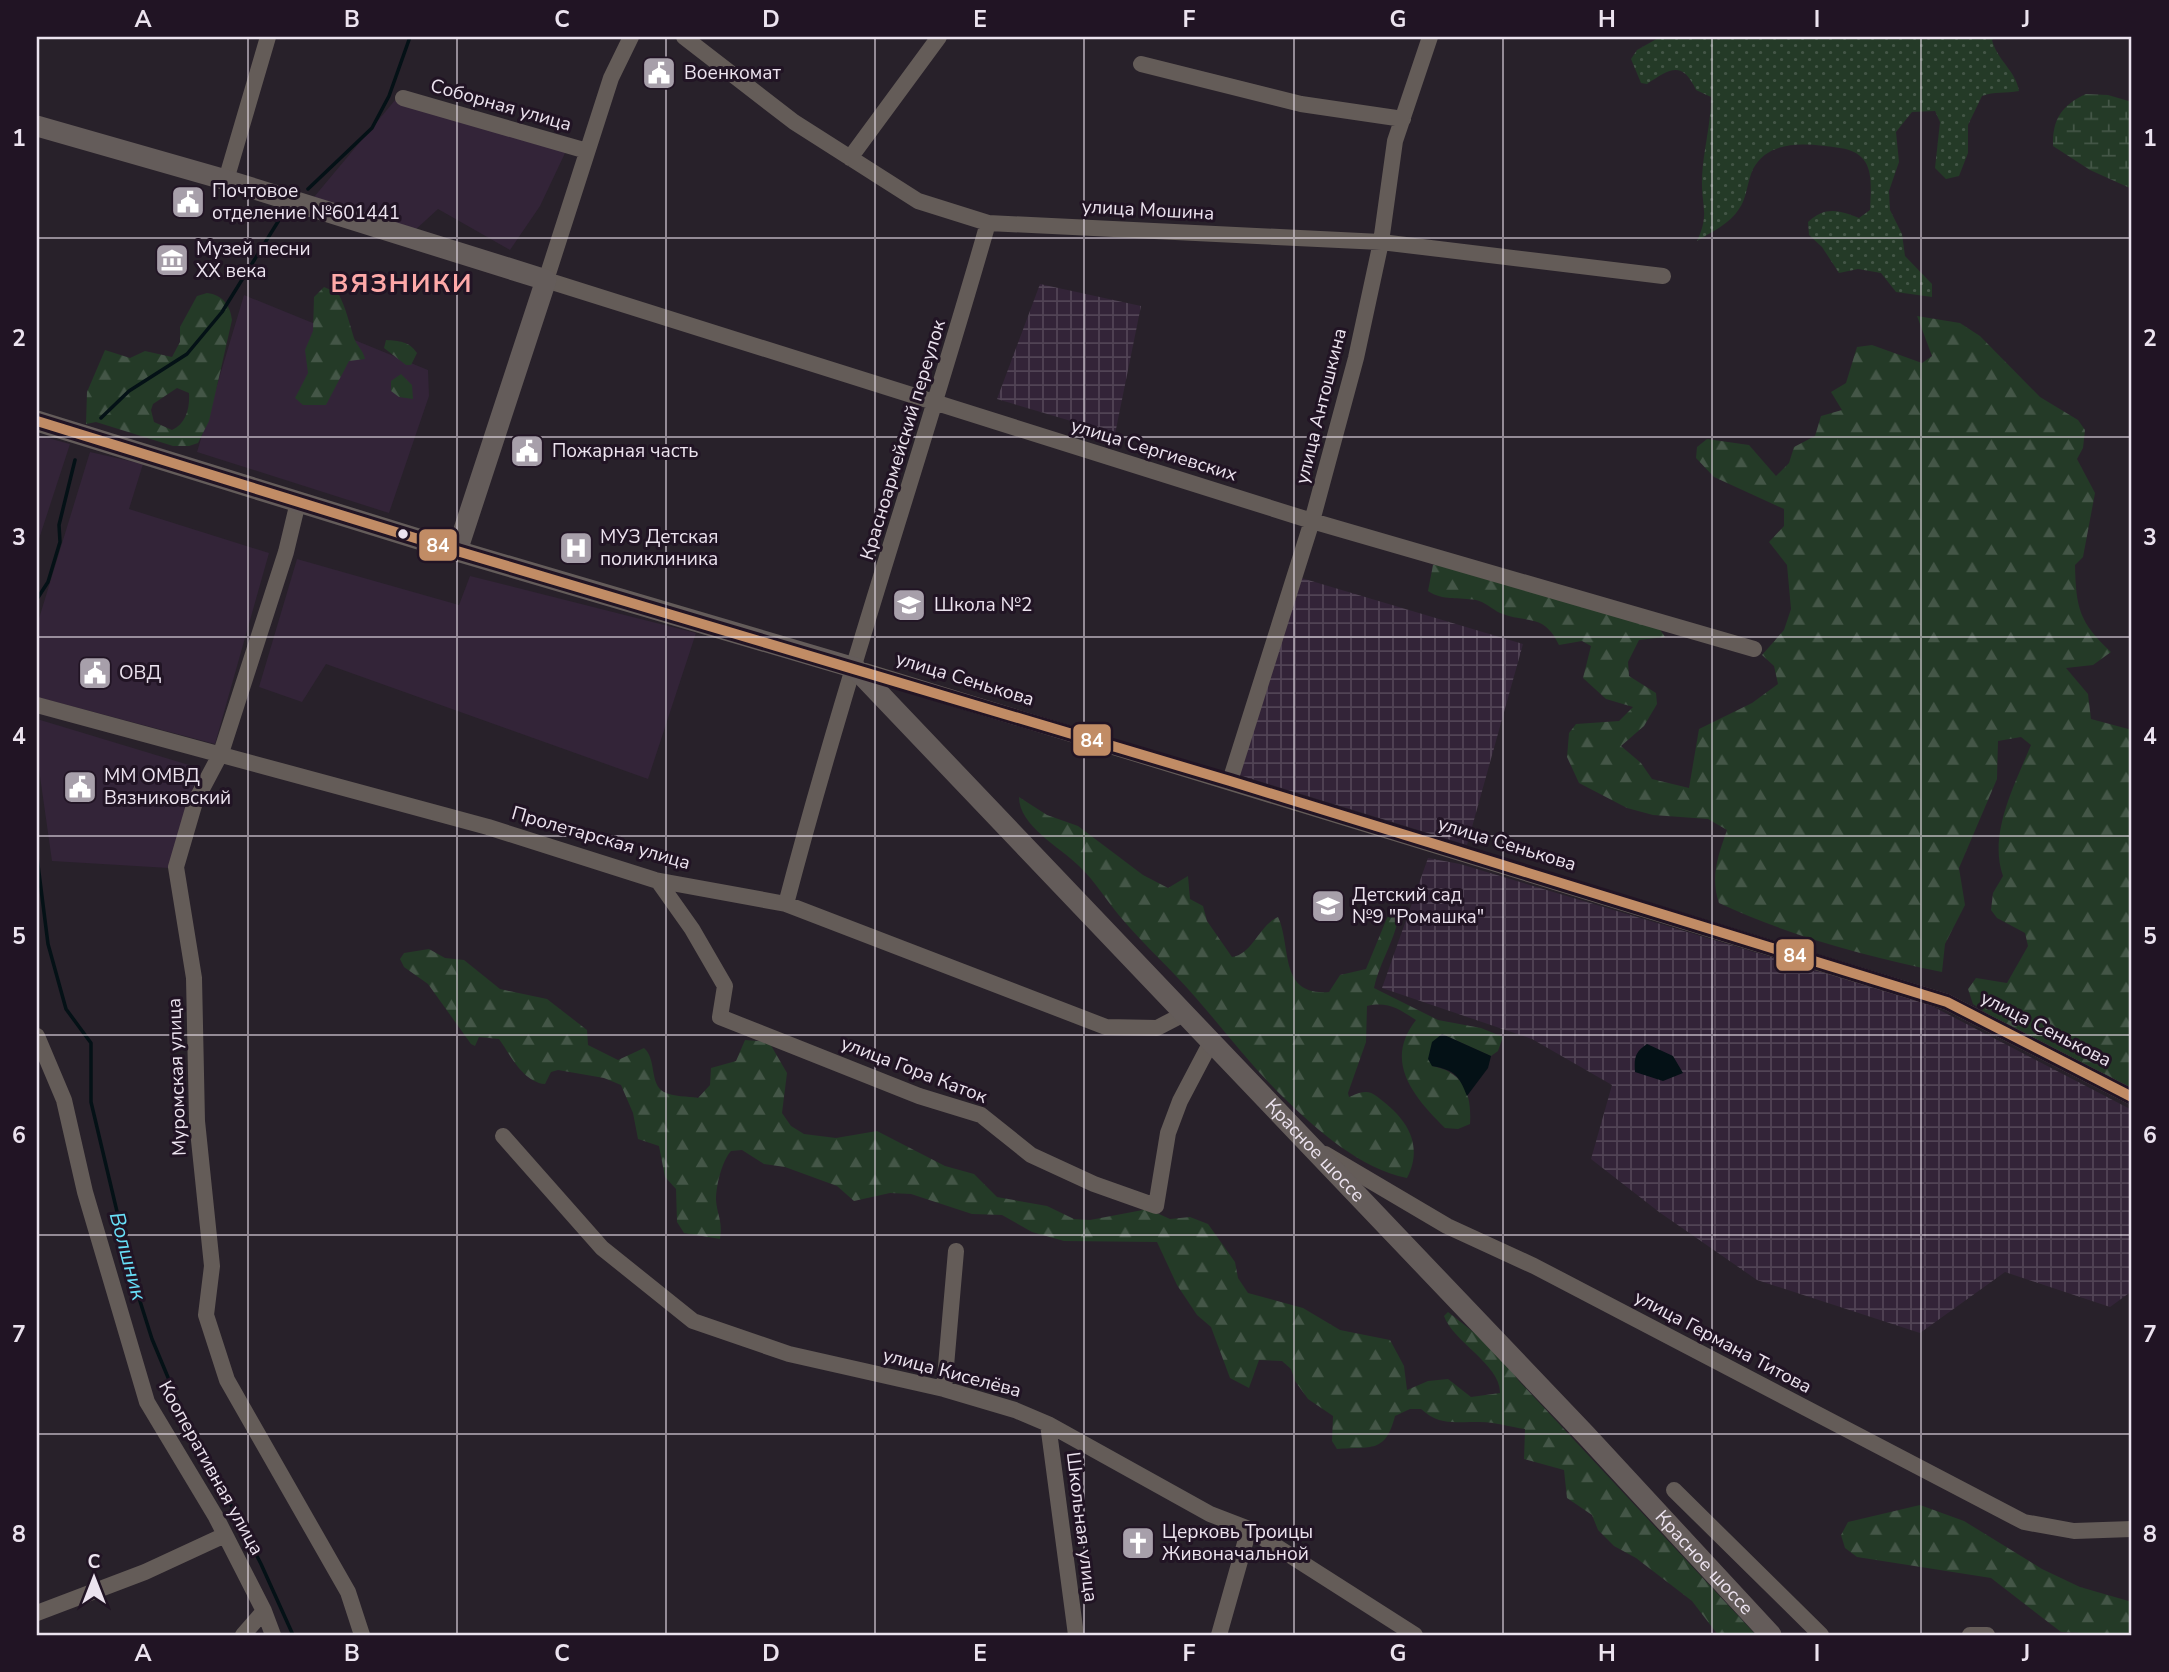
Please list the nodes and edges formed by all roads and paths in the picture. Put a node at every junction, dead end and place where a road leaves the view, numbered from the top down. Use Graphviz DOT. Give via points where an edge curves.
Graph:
graph roads {
  1 [pos="268,37"];
  2 [pos="631,37"];
  3 [pos="684,37"];
  4 [pos="939,37"];
  5 [pos="1430,37"];
  6 [pos="1142,64"];
  7 [pos="403,98"];
  8 [pos="1403,118"];
  9 [pos="37,126"];
  10 [pos="587,151"];
  11 [pos="850,158"];
  12 [pos="226,180"];
  13 [pos="989,223"];
  14 [pos="1381,242"];
  15 [pos="1663,276"];
  16 [pos="545,279"];
  17 [pos="936,404"];
  18 [pos="37,421"];
  19 [pos="298,502"];
  20 [pos="1312,521"];
  21 [pos="457,551"];
  22 [pos="1754,649"];
  23 [pos="855,668"];
  24 [pos="916,686"];
  25 [pos="37,705"];
  26 [pos="895,710"];
  27 [pos="221,753"];
  28 [pos="1230,781"];
  29 [pos="658,881"];
  30 [pos="786,904"];
  31 [pos="1184,1014"];
  32 [pos="37,1036"];
  33 [pos="1211,1042"];
  34 [pos="2132,1097"];
  35 [pos="503,1136"];
  36 [pos="1308,1144"];
  37 [pos="956,1251"];
  38 [pos="944,1389"];
  39 [pos="1048,1424"];
  40 [pos="1674,1490"];
  41 [pos="1249,1529"];
  42 [pos="2132,1529"];
  43 [pos="225,1535"];
  44 [pos="264,1611"];
  45 [pos="37,1613"];
  46 [pos="243,1635"];
  47 [pos="273,1635"];
  48 [pos="362,1635"];
  49 [pos="1076,1635"];
  50 [pos="1219,1635"];
  51 [pos="1415,1635"];
  52 [pos="1772,1635"];
  53 [pos="1821,1635"];
  54 [pos="1970,1635"];
  55 [pos="1987,1635"];
  1 -- 12 [label="street"];
  2 -- 10 [label="street" via="611,78"];
  3 -- 11 [label="street, улица Мошина" via="794,122"];
  4 -- 11 [label="street"];
  5 -- 8 [label="street, улица Антошкина"];
  6 -- 8 [label="street" via="1301,104"];
  7 -- 10 [label="street, Соборная улица"];
  8 -- 14 [label="street, улица Антошкина" via="1395,141"];
  9 -- 12 [label="main road"];
  10 -- 16 [label="street"];
  11 -- 13 [label="street, улица Мошина" via="918,201"];
  12 -- 16 [label="main road"];
  13 -- 14 [label="street, улица Мошина"];
  13 -- 17 [label="street, Красноармейский переулок"];
  14 -- 15 [label="street, улица Мошина"];
  14 -- 20 [label="street, улица Антошкина" via="1356,358"];
  16 -- 17 [label="street, улица Сергиевских"];
  16 -- 21 [label="main road"];
  17 -- 20 [label="street, улица Сергиевских"];
  17 -- 23 [label="street, Красноармейский переулок"];
  18 -- 19 [label="main road"];
  19 -- 21 [label="main road"];
  19 -- 27 [label="street, Муромская улица"];
  20 -- 22 [label="street, улица Сергиевских"];
  20 -- 28 [label="street, улица Антошкина"];
  21 -- 23 [label="main road"];
  23 -- 24 [label="street, улица Сенькова"];
  23 -- 26 [label="main road, Красное шоссе"];
  23 -- 30 [label="street, Красноармейский переулок" via="827,748"];
  24 -- 26 [label="street" via="900,698"];
  24 -- 28 [label="street, улица Сенькова"];
  25 -- 27 [label="street, Пролетарская улица"];
  26 -- 31 [label="main road, Красное шоссе"];
  27 -- 29 [label="street, Пролетарская улица" via="488,827"];
  27 -- 48 [label="street, Муромская улица" via="195,802 176,867 194,978 197,1121 212,1266 206,1315 227,1380 348,1592"];
  28 -- 34 [label="street, улица Сенькова" via="1947,1002"];
  29 -- 30 [label="street, Пролетарская улица"];
  29 -- 33 [label="street, улица Гора Каток" via="725,986 720,1017 919,1096 981,1115 1031,1155 1156,1206 1168,1133"];
  30 -- 31 [label="street, Пролетарская улица" via="1106,1027 1157,1028"];
  31 -- 33 [label="main road, Красное шоссе"];
  32 -- 43 [label="street, Кооперативная улица" via="64,1100 85,1192 147,1402"];
  33 -- 36 [label="main road, Красное шоссе"];
  35 -- 38 [label="street, улица Киселёва" via="602,1248 693,1321 789,1354"];
  36 -- 42 [label="street, улица Германа Титова" via="1447,1226 1534,1266 2024,1522 2074,1531"];
  36 -- 52 [label="main road, Красное шоссе"];
  37 -- 38 [label="street"];
  38 -- 39 [label="street, улица Киселёва"];
  39 -- 41 [label="street, улица Киселёва" via="1210,1514"];
  39 -- 49 [label="street, Школьная улица"];
  40 -- 53 [label="street"];
  41 -- 50 [label="street"];
  41 -- 51 [label="street, улица Киселёва"];
  43 -- 44 [label="street, Кооперативная улица"];
  43 -- 45 [label="street" via="145,1572"];
  44 -- 46 [label="street"];
  44 -- 47 [label="street, Кооперативная улица"];
  54 -- 55 [label="street"];
}
